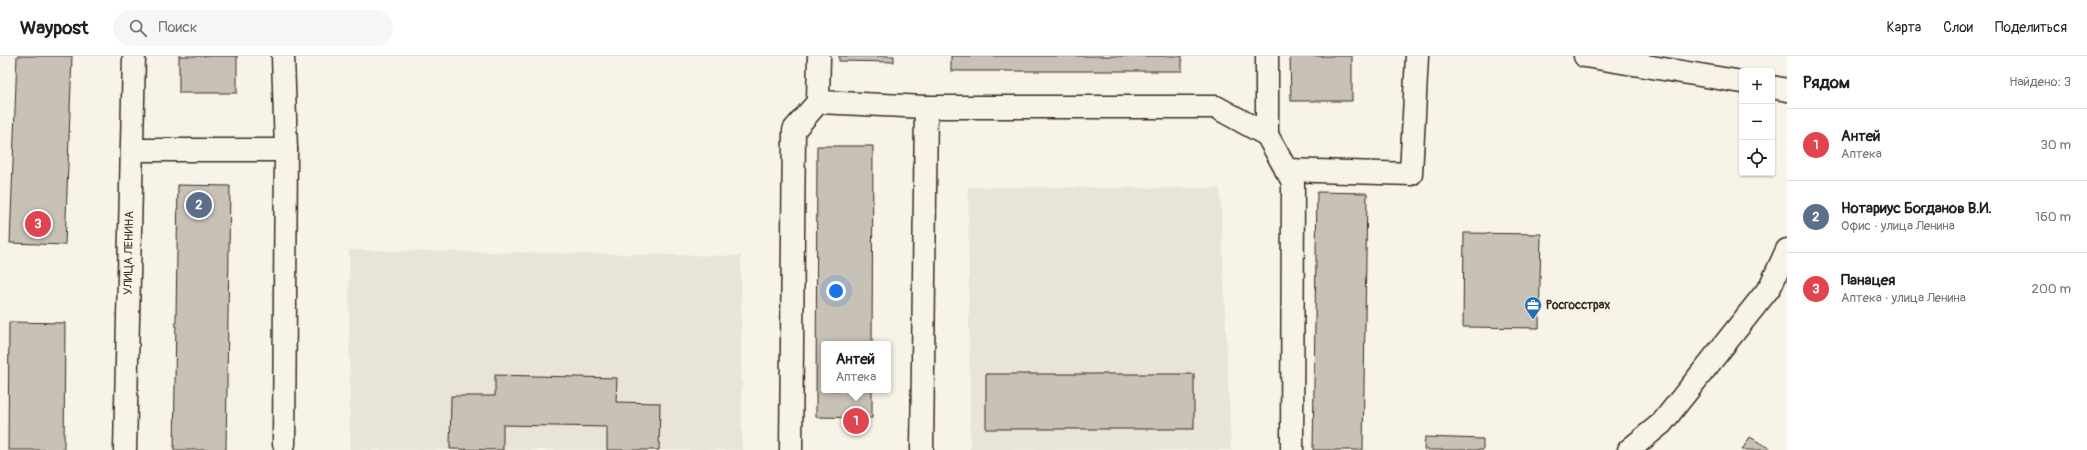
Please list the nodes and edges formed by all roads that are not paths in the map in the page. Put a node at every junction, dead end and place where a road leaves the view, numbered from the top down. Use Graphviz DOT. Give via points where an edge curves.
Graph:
graph roads {
  1 [pos="134,56"];
  2 [pos="283,56"];
  3 [pos="819,56"];
  4 [pos="1267,56"];
  5 [pos="1417,56"];
  6 [pos="1585,56"];
  7 [pos="1739,82"];
  8 [pos="1775,88"];
  9 [pos="1787,90"];
  10 [pos="818,102"];
  11 [pos="926,107"];
  12 [pos="1267,135"];
  13 [pos="132,150"];
  14 [pos="286,150"];
  15 [pos="1286,170"];
  16 [pos="1787,250"];
  17 [pos="284,444"];
  18 [pos="124,450"];
  19 [pos="791,450"];
  20 [pos="922,450"];
  21 [pos="1292,450"];
  22 [pos="1629,450"];
  1 -- 13 [label="street, УЛИЦА ЛЕНИНА"];
  2 -- 14 [label="street"];
  3 -- 10 [label="street"];
  4 -- 12 [label="street"];
  5 -- 15 [label="street" via="1411,174"];
  6 -- 7 [label="street"];
  8 -- 9 [label="street"];
  10 -- 11 [label="street"];
  10 -- 19 [label="street" via="794,130"];
  11 -- 12 [label="street" via="1216,107"];
  11 -- 20 [label="street"];
  12 -- 15 [label="street"];
  13 -- 14 [label="street"];
  13 -- 18 [label="street, УЛИЦА ЛЕНИНА"];
  14 -- 17 [label="street"];
  15 -- 21 [label="street" via="1293,182"];
  16 -- 22 [label="street" via="1770,287 1662,423"];
}
